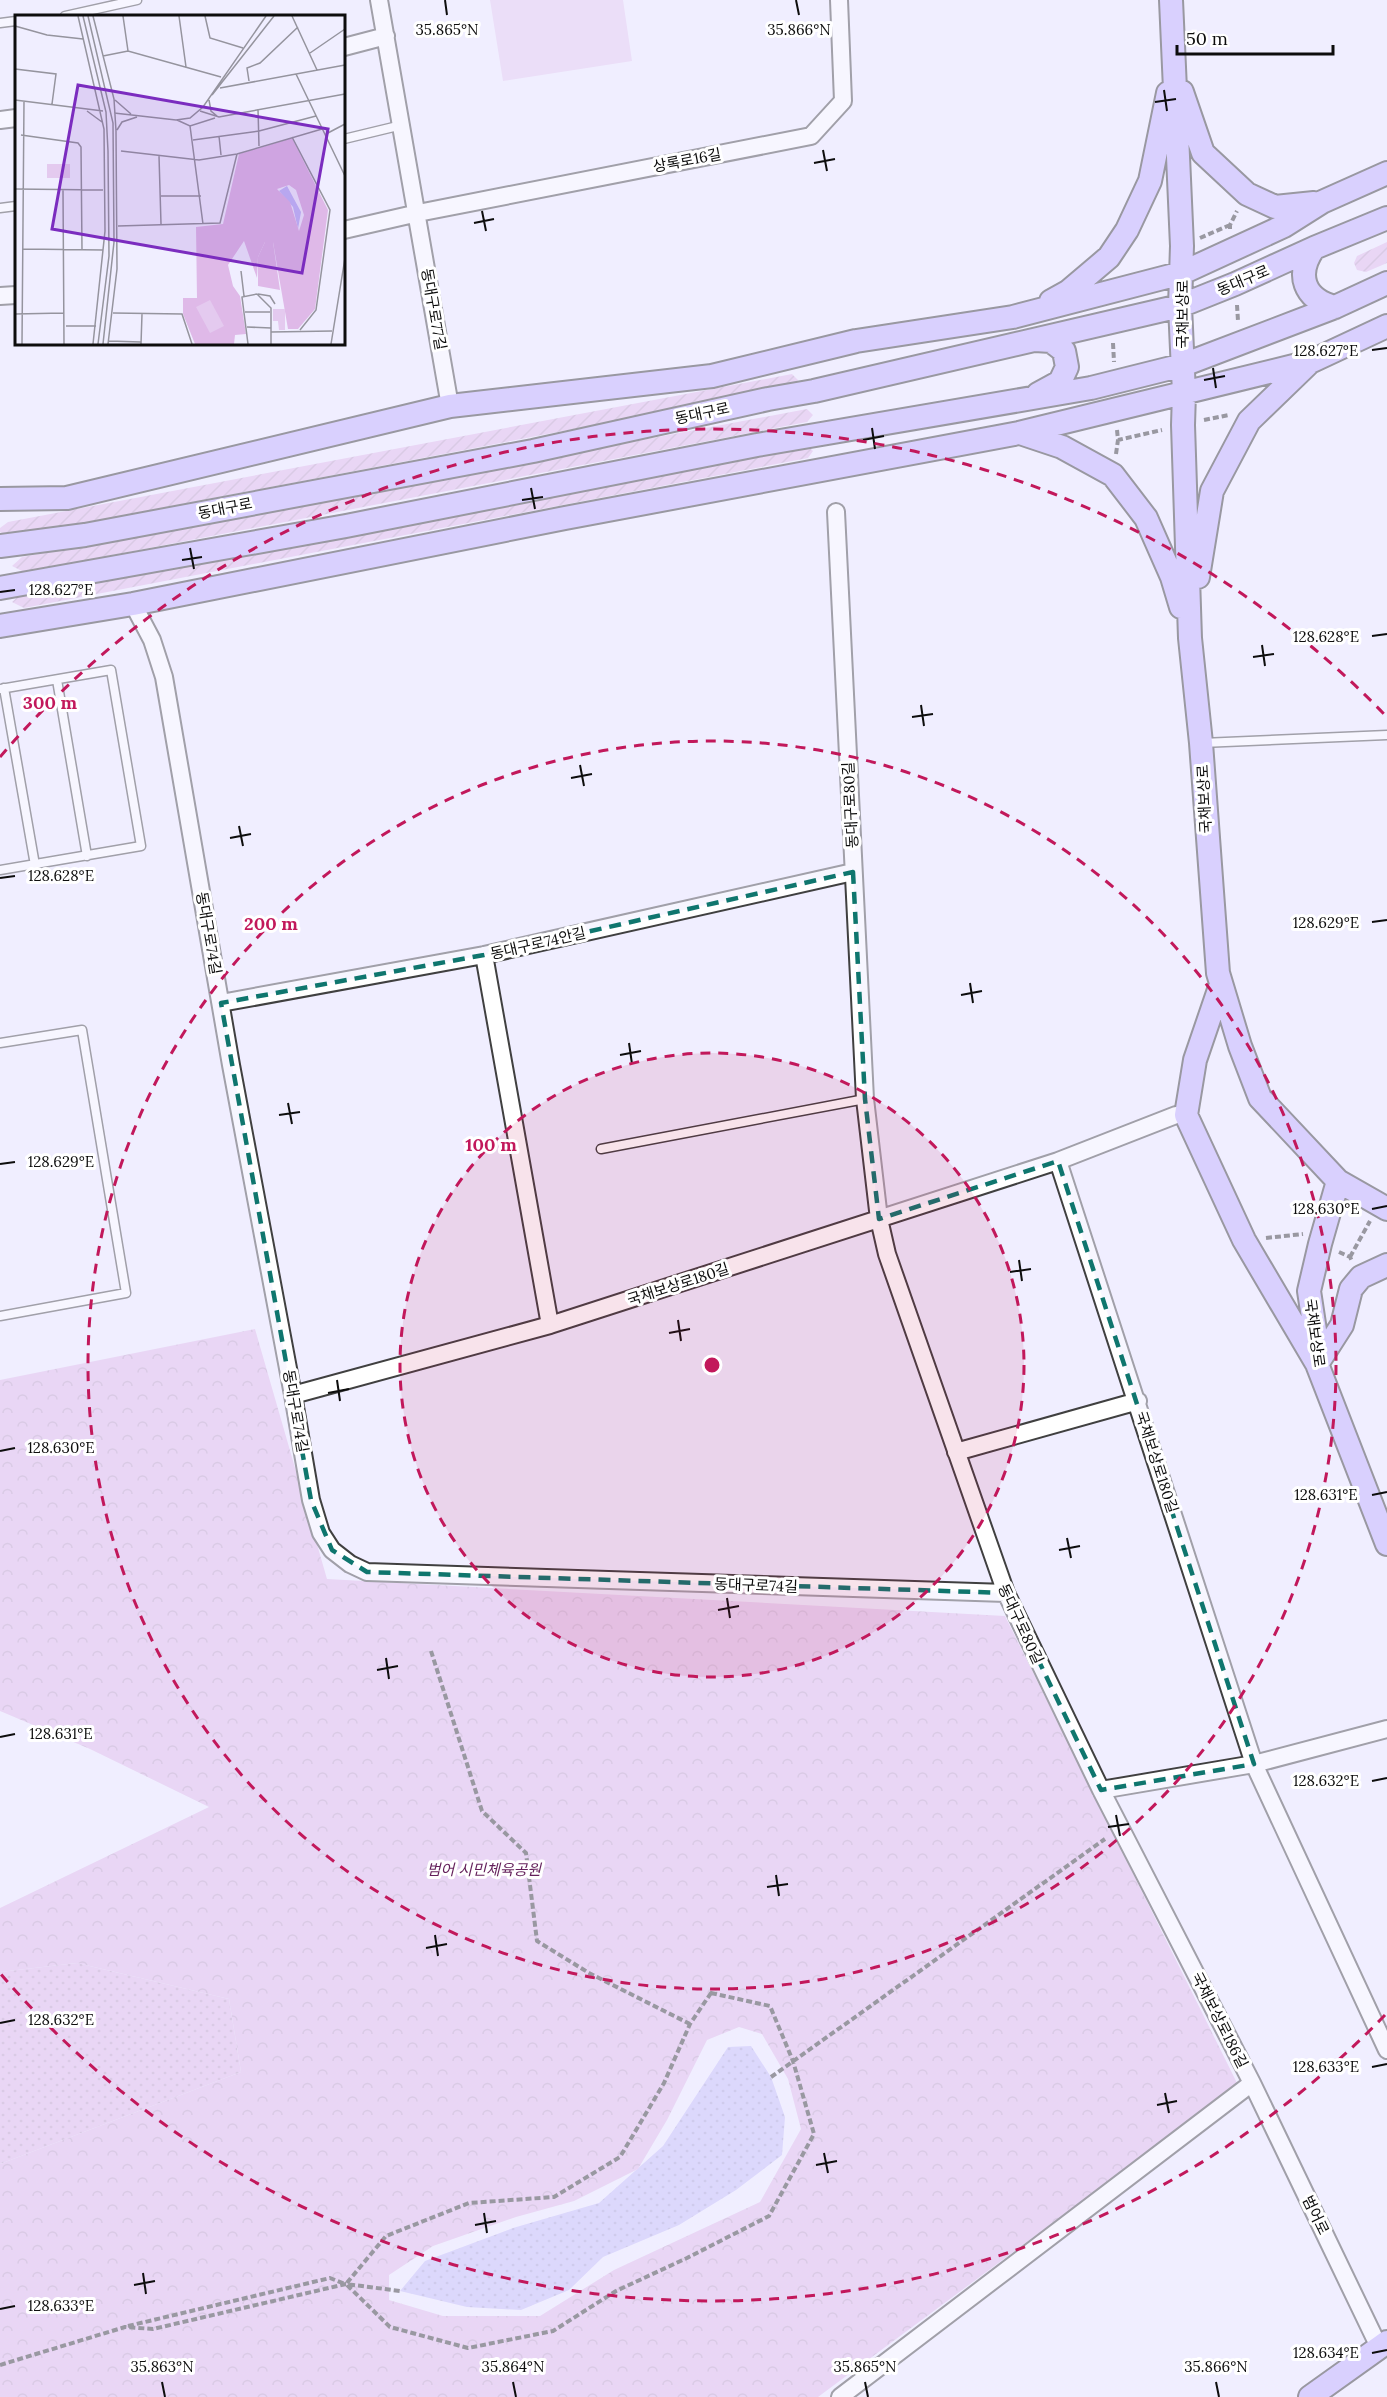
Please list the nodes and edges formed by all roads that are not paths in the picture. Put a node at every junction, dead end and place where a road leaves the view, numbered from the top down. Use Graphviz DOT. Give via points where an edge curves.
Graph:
graph roads {
  1 [pos="137,0"];
  2 [pos="379,0"];
  3 [pos="839,0"];
  4 [pos="1171,0"];
  5 [pos="75,15"];
  6 [pos="15,21"];
  7 [pos="0,23"];
  8 [pos="386,36"];
  9 [pos="345,47"];
  10 [pos="1174,68"];
  11 [pos="15,118"];
  12 [pos="0,120"];
  13 [pos="402,125"];
  14 [pos="345,139"];
  15 [pos="1387,173"];
  16 [pos="1322,202"];
  17 [pos="15,206"];
  18 [pos="0,208"];
  19 [pos="418,213"];
  20 [pos="1387,218"];
  21 [pos="345,230"];
  22 [pos="1314,248"];
  23 [pos="1182,273"];
  24 [pos="1387,284"];
  25 [pos="15,295"];
  26 [pos="0,296"];
  27 [pos="1180,306"];
  28 [pos="1335,307"];
  29 [pos="1013,317"];
  30 [pos="1387,326"];
  31 [pos="1034,340"];
  32 [pos="1310,362"];
  33 [pos="1183,365"];
  34 [pos="1185,393"];
  35 [pos="1023,401"];
  36 [pos="450,406"];
  37 [pos="1018,433"];
  38 [pos="0,499"];
  39 [pos="836,512"];
  40 [pos="0,546"];
  41 [pos="0,588"];
  42 [pos="133,604"];
  43 [pos="0,626"];
  44 [pos="1190,638"];
  45 [pos="57,680"];
  46 [pos="2,689"];
  47 [pos="1387,735"];
  48 [pos="1201,743"];
  49 [pos="87,856"];
  50 [pos="35,864"];
  51 [pos="0,870"];
  52 [pos="853,872"];
  53 [pos="484,955"];
  54 [pos="1221,984"];
  55 [pos="221,1003"];
  56 [pos="0,1043"];
  57 [pos="865,1099"];
  58 [pos="1186,1115"];
  59 [pos="601,1149"];
  60 [pos="1058,1161"];
  61 [pos="1338,1181"];
  62 [pos="1387,1209"];
  63 [pos="879,1219"];
  64 [pos="1387,1266"];
  65 [pos="0,1316"];
  66 [pos="550,1325"];
  67 [pos="1317,1364"];
  68 [pos="293,1395"];
  69 [pos="1138,1401"];
  70 [pos="956,1452"];
  71 [pos="1387,1544"];
  72 [pos="1006,1593"];
  73 [pos="1387,1730"];
  74 [pos="1254,1764"];
  75 [pos="1101,1790"];
  76 [pos="1387,2050"];
  77 [pos="1252,2083"];
  78 [pos="1383,2345"];
  79 [pos="1324,2393"];
  80 [pos="840,2397"];
  1 -- 5 [label="lane"];
  2 -- 8 [label="street, 동대구로77길"];
  3 -- 19 [label="street, 상록로16길" via="843,101 810,136"];
  4 -- 10 [label="main road, 국채보상로"];
  6 -- 7 [label="lane"];
  8 -- 9 [label="street"];
  8 -- 13 [label="street, 동대구로77길"];
  10 -- 16 [label="main road" via="1203,153 1247,194 1275,207"];
  10 -- 23 [label="main road, 국채보상로"];
  10 -- 29 [label="main road" via="1150,182 1127,230 1109,257 1069,291"];
  11 -- 12 [label="street"];
  13 -- 14 [label="lane"];
  13 -- 19 [label="street, 동대구로77길"];
  15 -- 16 [label="main road"];
  16 -- 23 [label="main road" via="1284,226"];
  17 -- 18 [label="lane"];
  19 -- 21 [label="street"];
  19 -- 36 [label="street, 동대구로77길"];
  20 -- 22 [label="main road, 동대구로"];
  22 -- 27 [label="main road, 동대구로"];
  22 -- 28 [label="main road" via="1306,259 1305,285 1312,296"];
  23 -- 27 [label="main road, 국채보상로"];
  23 -- 29 [label="main road"];
  24 -- 28 [label="main road"];
  25 -- 26 [label="street"];
  27 -- 31 [label="main road, 동대구로"];
  27 -- 33 [label="main road, 국채보상로"];
  28 -- 33 [label="main road"];
  29 -- 36 [label="main road" via="856,341 712,376"];
  30 -- 32 [label="main road"];
  31 -- 35 [label="main road" via="1051,340 1064,351 1067,368 1060,382"];
  31 -- 40 [label="main road, 동대구로" via="533,451 85,535"];
  32 -- 34 [label="main road"];
  32 -- 44 [label="main road" via="1249,421 1212,491"];
  33 -- 34 [label="main road, 국채보상로"];
  33 -- 35 [label="main road"];
  34 -- 37 [label="main road"];
  34 -- 44 [label="main road, 국채보상로"];
  35 -- 41 [label="main road" via="757,445 346,526"];
  36 -- 38 [label="main road" via="67,498"];
  37 -- 42 [label="main road"];
  37 -- 44 [label="main road" via="1062,447 1113,475 1146,518 1172,577"];
  39 -- 52 [label="street, 동대구로80길"];
  42 -- 43 [label="main road"];
  42 -- 55 [label="street, 동대구로74길" via="152,640 164,677"];
  44 -- 48 [label="main road, 국채보상로"];
  45 -- 46 [label="lane"];
  45 -- 49 [label="lane"];
  45 -- 49 [label="lane" via="111,670 141,846"];
  46 -- 50 [label="lane"];
  47 -- 48 [label="lane"];
  48 -- 54 [label="main road, 국채보상로"];
  49 -- 50 [label="lane"];
  50 -- 51 [label="lane"];
  52 -- 53 [label="street, 동대구로74안길"];
  52 -- 57 [label="street, 동대구로80길"];
  53 -- 55 [label="street, 동대구로74안길"];
  53 -- 66 [label="street"];
  54 -- 58 [label="main road" via="1195,1060"];
  54 -- 61 [label="main road, 국채보상로" via="1260,1098"];
  55 -- 68 [label="street, 동대구로74길"];
  56 -- 65 [label="lane" via="82,1030 126,1293"];
  57 -- 59 [label="lane"];
  57 -- 63 [label="street, 동대구로80길"];
  58 -- 60 [label="street, 국채보상로180길" via="1176,1115"];
  58 -- 67 [label="main road" via="1244,1240"];
  60 -- 63 [label="street, 국채보상로180길"];
  60 -- 69 [label="street, 국채보상로180길"];
  61 -- 62 [label="main road"];
  61 -- 67 [label="main road, 국채보상로" via="1309,1291"];
  63 -- 66 [label="street, 국채보상로180길"];
  63 -- 70 [label="street, 동대구로80길" via="887,1254"];
  64 -- 67 [label="main road" via="1361,1277 1351,1289 1342,1324"];
  66 -- 68 [label="street, 국채보상로180길"];
  67 -- 71 [label="main road, 국채보상로"];
  68 -- 72 [label="street, 동대구로74길" via="311,1500 321,1533 332,1550 367,1572"];
  69 -- 70 [label="street"];
  69 -- 74 [label="street, 국채보상로180길"];
  70 -- 72 [label="street, 동대구로80길"];
  72 -- 75 [label="street, 동대구로80길"];
  73 -- 74 [label="street"];
  74 -- 75 [label="street"];
  74 -- 76 [label="street, 국채보상로180길"];
  75 -- 77 [label="street, 국채보상로186길"];
  77 -- 78 [label="street, 범어로"];
  77 -- 80 [label="street, 국채보상로186길"];
  78 -- 79 [label="main road, 범어로"];
}
